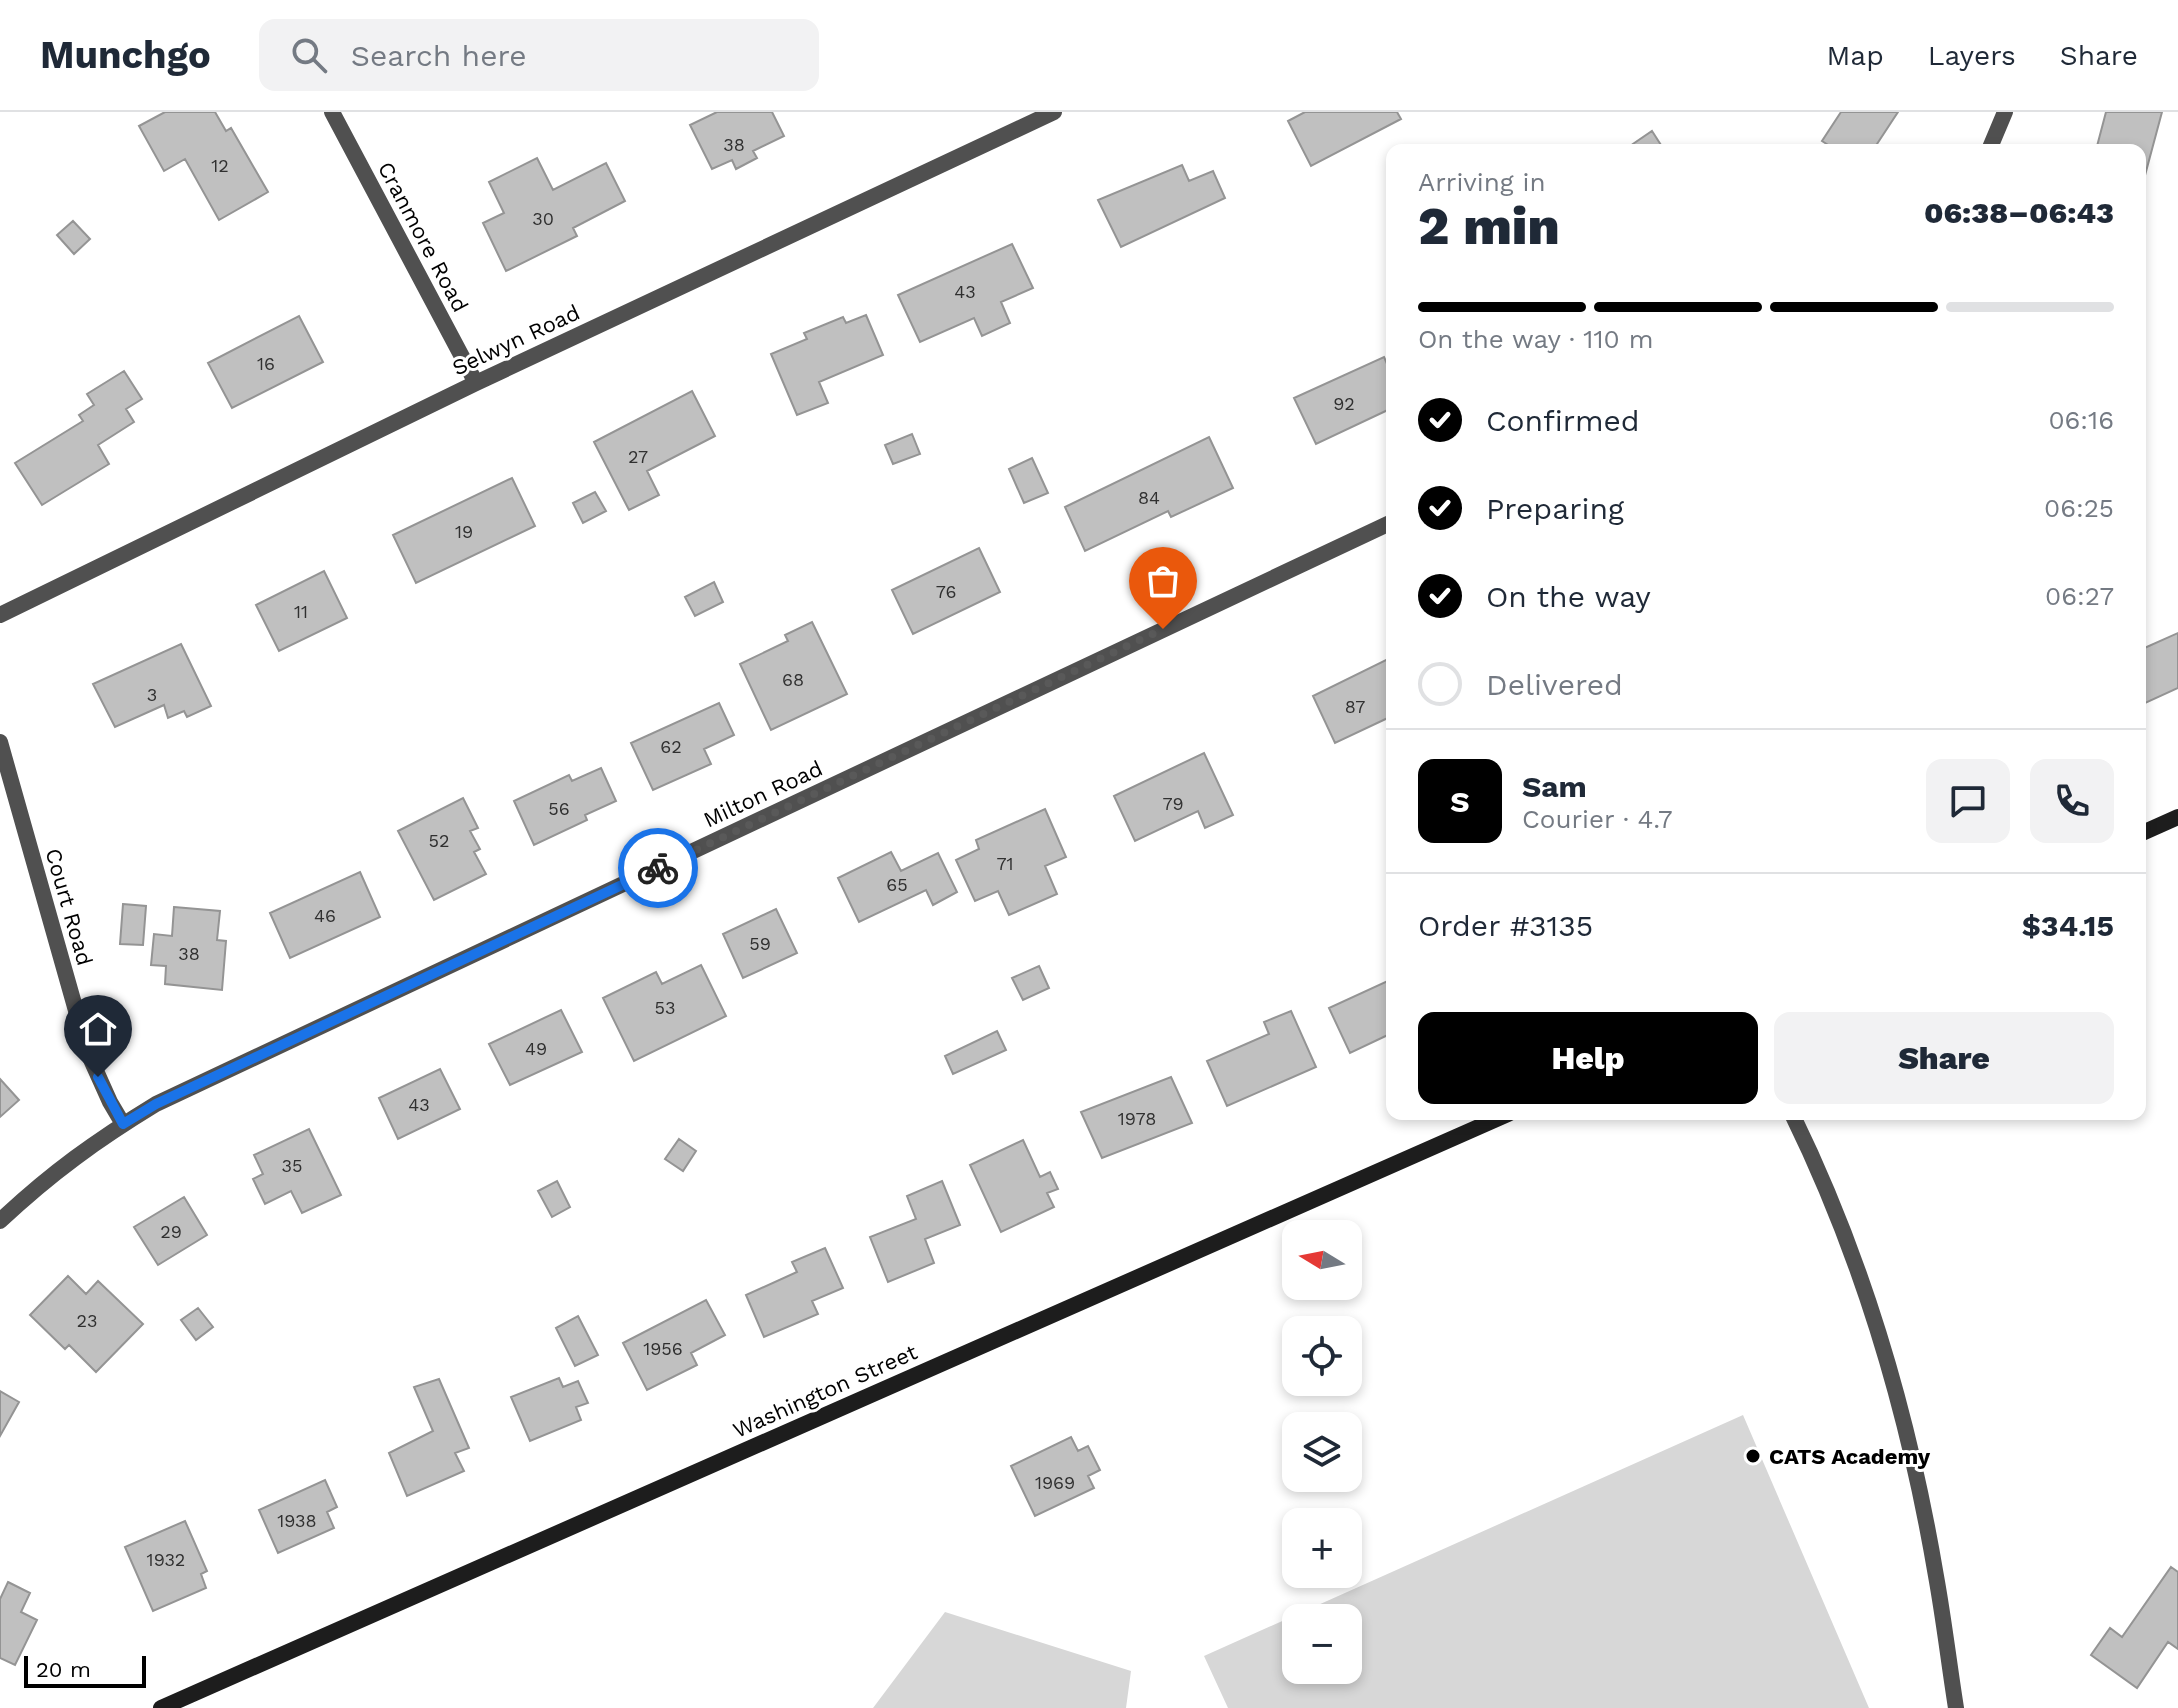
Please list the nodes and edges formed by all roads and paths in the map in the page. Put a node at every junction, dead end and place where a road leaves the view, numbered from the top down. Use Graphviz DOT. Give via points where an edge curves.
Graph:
graph roads {
  1 [pos="332,112"];
  2 [pos="1054,112"];
  3 [pos="2005,112"];
  4 [pos="1992,144"];
  5 [pos="476,383"];
  6 [pos="1386,525"];
  7 [pos="0,615"];
  8 [pos="0,742"];
  9 [pos="2178,817"];
  10 [pos="2146,831"];
  11 [pos="1494,1120"];
  12 [pos="1795,1120"];
  13 [pos="123,1124"];
  14 [pos="0,1221"];
  15 [pos="161,1708"];
  16 [pos="1956,1708"];
  1 -- 5 [label="street, Cranmore Road"];
  2 -- 5 [label="street, Selwyn Road"];
  3 -- 4 [label="street"];
  5 -- 7 [label="street, Selwyn Road"];
  6 -- 13 [label="street, Milton Road"];
  8 -- 13 [label="street, Court Road" via="88,1053"];
  9 -- 10 [label="main road"];
  11 -- 15 [label="main road, Washington Street"];
  12 -- 16 [label="street" via="1852,1255 1890,1372 1933,1562"];
  13 -- 14 [label="street, Milton Road" via="58,1169"];
}
